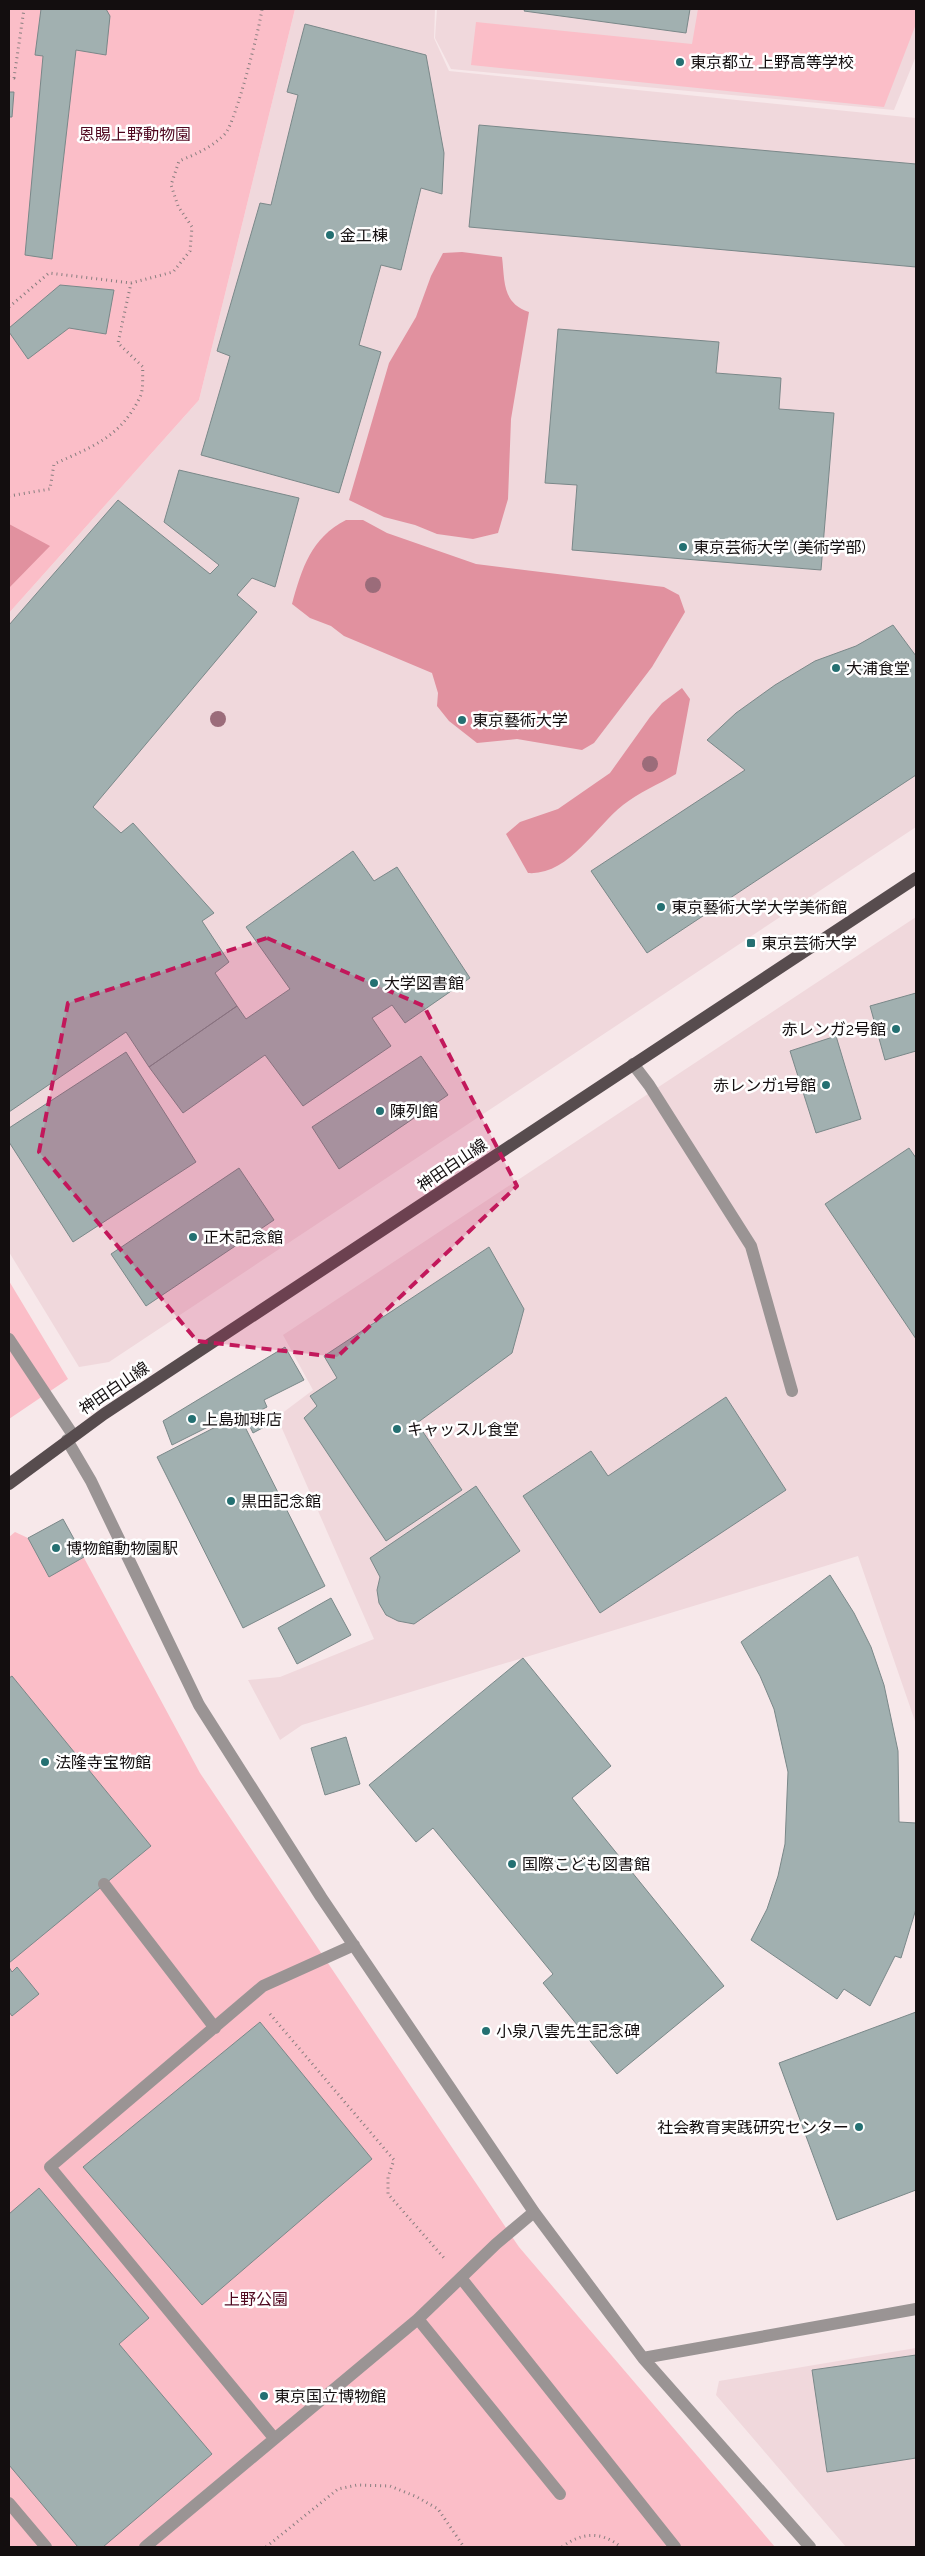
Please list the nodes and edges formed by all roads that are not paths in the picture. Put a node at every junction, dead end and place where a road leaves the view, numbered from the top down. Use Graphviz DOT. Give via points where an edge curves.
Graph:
graph roads {
  1 [pos="916,878"];
  2 [pos="633,1064"];
  3 [pos="9,1339"];
  4 [pos="792,1391"];
  5 [pos="70,1438"];
  6 [pos="9,1484"];
  7 [pos="104,1884"];
  8 [pos="354,1946"];
  9 [pos="214,2028"];
  10 [pos="534,2212"];
  11 [pos="461,2278"];
  12 [pos="916,2309"];
  13 [pos="418,2319"];
  14 [pos="643,2358"];
  15 [pos="274,2438"];
  16 [pos="560,2494"];
  17 [pos="9,2503"];
  18 [pos="46,2547"];
  19 [pos="145,2547"];
  20 [pos="675,2547"];
  21 [pos="810,2547"];
  1 -- 2 [label="main road, 神田白山線"];
  2 -- 4 [label="street" via="751,1246"];
  2 -- 5 [label="main road, 神田白山線"];
  3 -- 5 [label="street"];
  5 -- 6 [label="main road, 神田白山線"];
  5 -- 8 [label="street" via="199,1705"];
  7 -- 9 [label="street"];
  8 -- 9 [label="street" via="263,1986"];
  8 -- 10 [label="street"];
  9 -- 15 [label="street" via="50,2168"];
  10 -- 11 [label="street"];
  10 -- 14 [label="street"];
  11 -- 13 [label="street"];
  11 -- 20 [label="street"];
  12 -- 14 [label="street"];
  13 -- 15 [label="street"];
  13 -- 16 [label="street"];
  14 -- 21 [label="street"];
  15 -- 19 [label="street"];
  17 -- 18 [label="street"];
}
